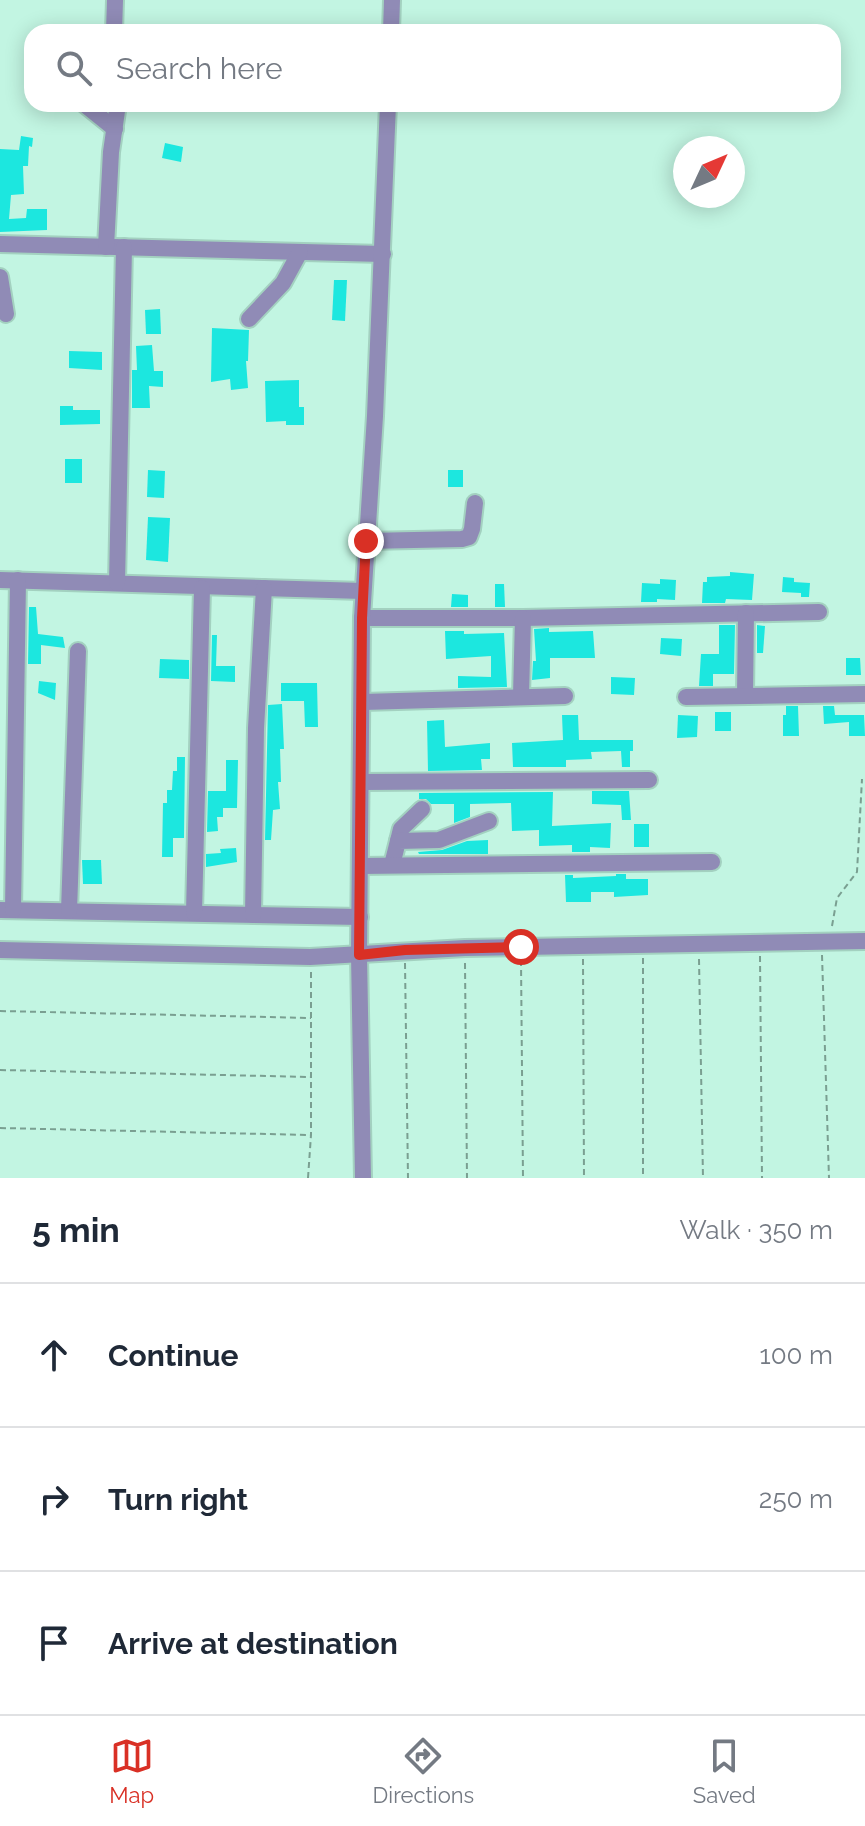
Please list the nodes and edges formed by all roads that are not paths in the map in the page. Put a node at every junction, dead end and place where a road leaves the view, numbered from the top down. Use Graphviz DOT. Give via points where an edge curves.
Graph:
graph roads {
  1 [pos="115,0"];
  2 [pos="392,0"];
  3 [pos="114,24"];
  4 [pos="391,24"];
  5 [pos="94,112"];
  6 [pos="117,112"];
  7 [pos="388,112"];
  8 [pos="115,129"];
  9 [pos="0,244"];
  10 [pos="106,247"];
  11 [pos="124,247"];
  12 [pos="300,252"];
  13 [pos="383,254"];
  14 [pos="0,277"];
  15 [pos="6,314"];
  16 [pos="249,319"];
  17 [pos="475,503"];
  18 [pos="366,541"];
  19 [pos="0,580"];
  20 [pos="18,580"];
  21 [pos="117,583"];
  22 [pos="202,588"];
  23 [pos="264,588"];
  24 [pos="363,591"];
  25 [pos="819,612"];
  26 [pos="746,613"];
  27 [pos="362,618"];
  28 [pos="523,618"];
  29 [pos="78,651"];
  30 [pos="865,694"];
  31 [pos="745,695"];
  32 [pos="521,696"];
  33 [pos="565,696"];
  34 [pos="686,697"];
  35 [pos="363,702"];
  36 [pos="649,780"];
  37 [pos="362,782"];
  38 [pos="422,809"];
  39 [pos="489,821"];
  40 [pos="398,841"];
  41 [pos="712,862"];
  42 [pos="392,865"];
  43 [pos="360,866"];
  44 [pos="7,910"];
  45 [pos="69,911"];
  46 [pos="194,913"];
  47 [pos="253,915"];
  48 [pos="360,917"];
  49 [pos="865,941"];
  50 [pos="0,950"];
  51 [pos="359,955"];
  52 [pos="363,1178"];
  1 -- 3 [label="street"];
  2 -- 4 [label="street"];
  5 -- 8 [label="street"];
  6 -- 8 [label="street"];
  7 -- 13 [label="street"];
  8 -- 10 [label="street"];
  9 -- 10 [label="street"];
  10 -- 11 [label="street"];
  11 -- 12 [label="street"];
  11 -- 21 [label="street"];
  12 -- 13 [label="street"];
  12 -- 16 [label="street" via="283,283"];
  13 -- 18 [label="street"];
  14 -- 15 [label="street"];
  17 -- 18 [label="street" via="469,537"];
  18 -- 24 [label="street"];
  19 -- 20 [label="street"];
  20 -- 21 [label="street"];
  20 -- 44 [label="street"];
  21 -- 22 [label="street"];
  22 -- 23 [label="street"];
  22 -- 46 [label="street"];
  23 -- 24 [label="street"];
  23 -- 47 [label="street"];
  24 -- 27 [label="street"];
  25 -- 26 [label="street"];
  26 -- 28 [label="street"];
  26 -- 31 [label="street"];
  27 -- 28 [label="street"];
  27 -- 35 [label="street"];
  28 -- 32 [label="street"];
  29 -- 45 [label="street"];
  30 -- 31 [label="street"];
  31 -- 34 [label="street"];
  32 -- 33 [label="street"];
  32 -- 35 [label="street"];
  35 -- 37 [label="street"];
  36 -- 37 [label="street"];
  37 -- 43 [label="street"];
  38 -- 40 [label="street" via="401,829"];
  39 -- 40 [label="street" via="439,840"];
  40 -- 42 [label="street"];
  41 -- 42 [label="street"];
  42 -- 43 [label="street"];
  43 -- 48 [label="street"];
  44 -- 45 [label="street"];
  45 -- 46 [label="street"];
  46 -- 47 [label="street"];
  47 -- 48 [label="street"];
  48 -- 51 [label="street"];
  49 -- 51 [label="street" via="465,948"];
  50 -- 51 [label="street"];
  51 -- 52 [label="street"];
}
